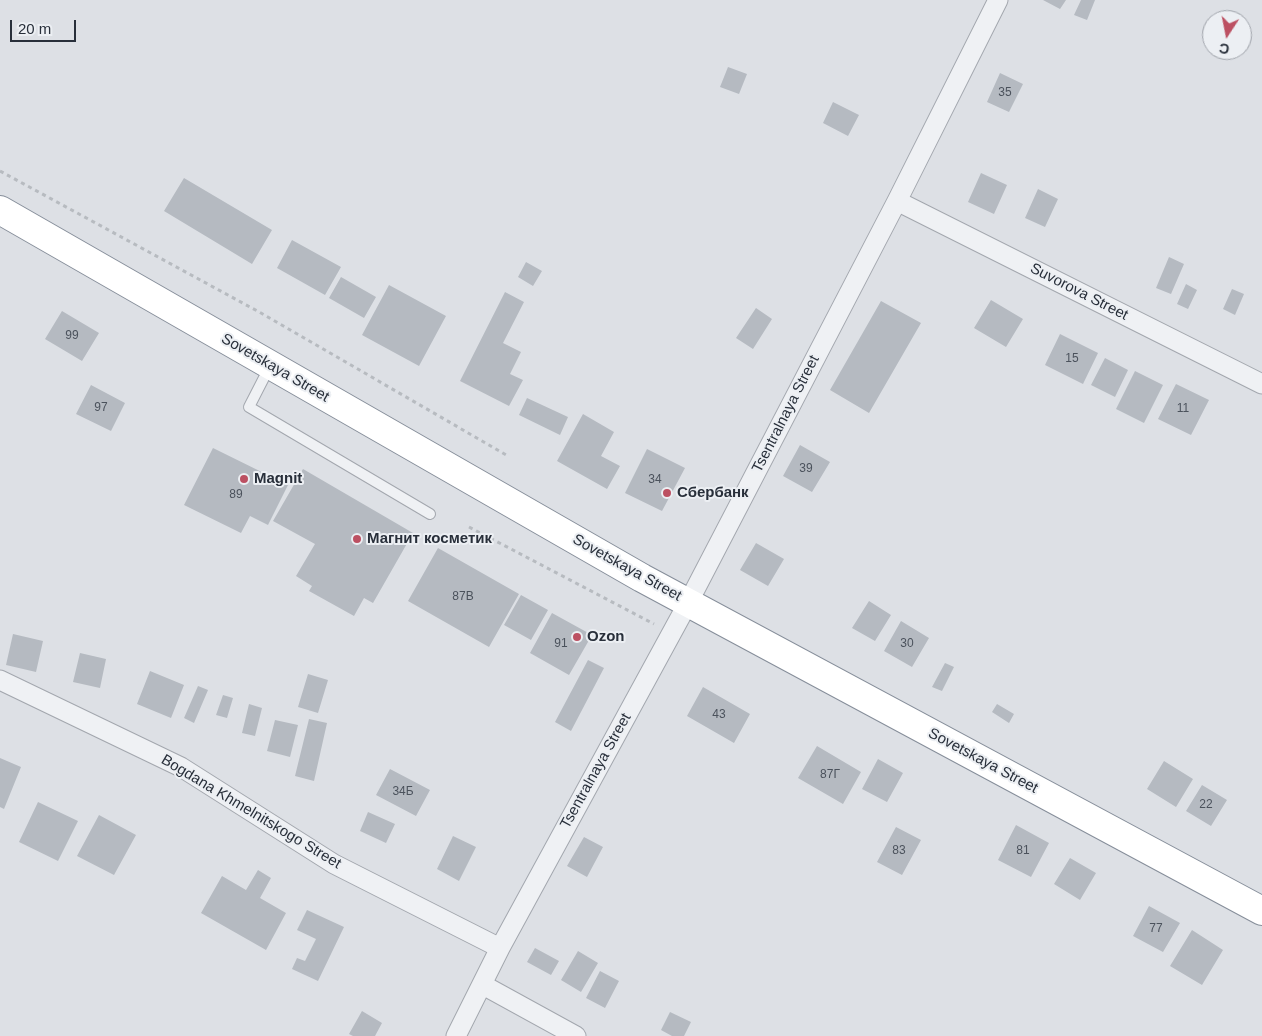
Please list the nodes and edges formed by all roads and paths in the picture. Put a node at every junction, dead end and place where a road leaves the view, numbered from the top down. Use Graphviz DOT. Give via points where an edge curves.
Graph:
graph roads {
  1 [pos="998,0"];
  2 [pos="0,171"];
  3 [pos="897,201"];
  4 [pos="0,210"];
  5 [pos="270,365"];
  6 [pos="1262,384"];
  7 [pos="508,456"];
  8 [pos="430,514"];
  9 [pos="469,527"];
  10 [pos="688,603"];
  11 [pos="671,633"];
  12 [pos="0,680"];
  13 [pos="1262,912"];
  14 [pos="500,948"];
  15 [pos="483,985"];
  16 [pos="456,1036"];
  17 [pos="576,1036"];
  1 -- 3 [label="street, Tsentralnaya Street"];
  2 -- 7 [label="path" via="261,313"];
  3 -- 6 [label="street, Suvorova Street"];
  3 -- 10 [label="street, Tsentralnaya Street"];
  4 -- 5 [label="highway, Sovetskaya Street"];
  5 -- 8 [label="lane" via="250,407"];
  5 -- 10 [label="highway, Sovetskaya Street"];
  9 -- 11 [label="path"];
  10 -- 11 [label="street, Tsentralnaya Street"];
  10 -- 13 [label="highway, Sovetskaya Street"];
  11 -- 14 [label="street, Tsentralnaya Street"];
  12 -- 14 [label="street, Bogdana Khmelnitskogo Street" via="181,767 334,864"];
  14 -- 15 [label="street, Tsentralnaya Street"];
  15 -- 16 [label="street, Tsentralnaya Street"];
  15 -- 17 [label="street"];
}
